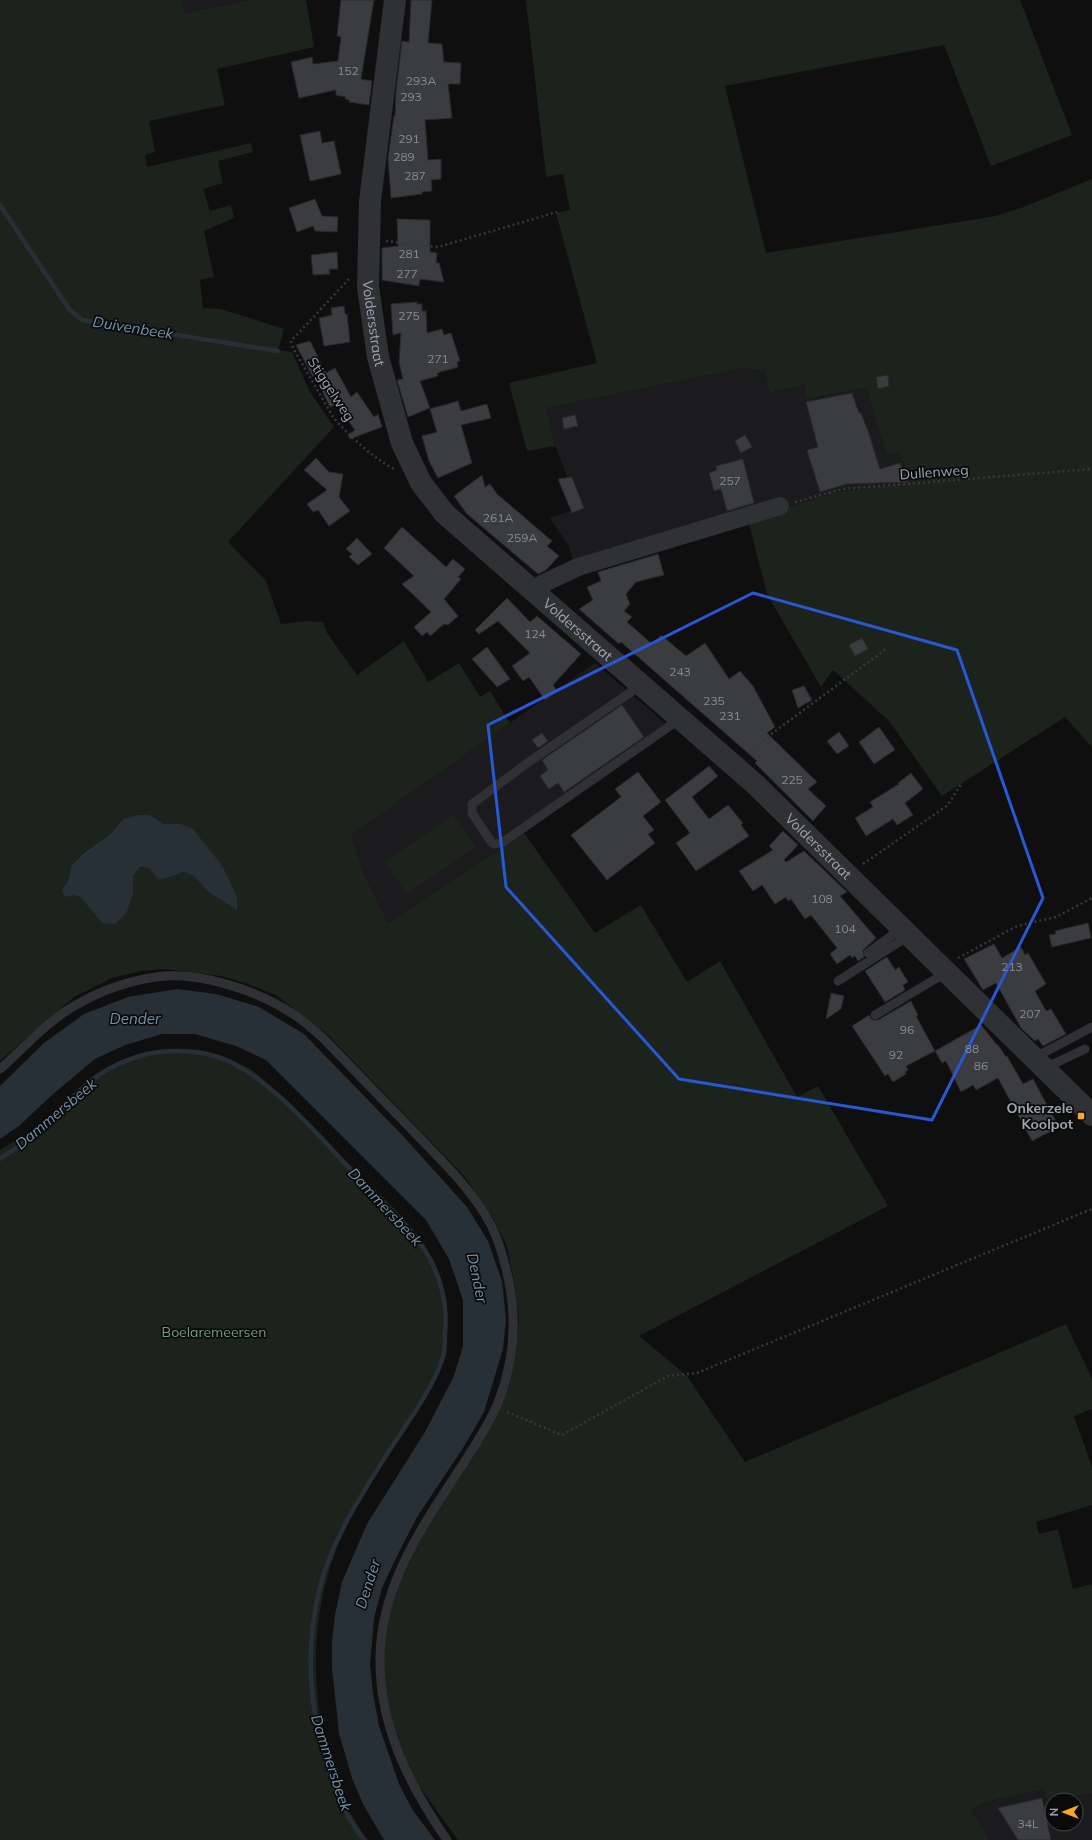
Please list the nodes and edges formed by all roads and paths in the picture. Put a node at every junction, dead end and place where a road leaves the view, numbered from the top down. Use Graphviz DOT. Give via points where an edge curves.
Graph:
graph roads {
  1 [pos="395,0"];
  2 [pos="557,212"];
  3 [pos="369,239"];
  4 [pos="369,267"];
  5 [pos="1092,469"];
  6 [pos="396,470"];
  7 [pos="780,506"];
  8 [pos="533,591"];
  9 [pos="886,649"];
  10 [pos="641,685"];
  11 [pos="680,719"];
  12 [pos="731,764"];
  13 [pos="961,784"];
  14 [pos="847,874"];
  15 [pos="1092,898"];
  16 [pos="906,931"];
  17 [pos="868,953"];
  18 [pos="944,969"];
  19 [pos="838,981"];
  20 [pos="875,1015"];
  21 [pos="1092,1027"];
  22 [pos="1085,1049"];
  23 [pos="1039,1063"];
  24 [pos="0,1069"];
  25 [pos="1092,1115"];
  26 [pos="1092,1209"];
  27 [pos="496,1407"];
  28 [pos="447,1840"];
  1 -- 3 [label="street, Voldersstraat" via="370,201"];
  2 -- 3 [label="path" via="438,247"];
  3 -- 4 [label="street, Voldersstraat"];
  4 -- 6 [label="path, Stiggelweg" via="352,276 291,340 296,354 333,417 384,463"];
  4 -- 8 [label="street, Voldersstraat" via="368,287 378,357 402,443 421,483 445,514"];
  5 -- 7 [label="path, Dullenweg" via="843,489"];
  7 -- 8 [label="street, Voldersstraat" via="578,567"];
  8 -- 10 [label="street, Voldersstraat"];
  9 -- 12 [label="path"];
  10 -- 11 [label="street, Voldersstraat"];
  10 -- 11 [label="lane" via="472,804 472,813 492,843 503,842"];
  11 -- 12 [label="street, Voldersstraat"];
  12 -- 14 [label="street, Voldersstraat" via="755,784"];
  13 -- 14 [label="path" via="948,804"];
  14 -- 16 [label="street, Voldersstraat"];
  15 -- 18 [label="path" via="1056,917 1017,926"];
  16 -- 17 [label="lane"];
  16 -- 18 [label="street, Voldersstraat"];
  16 -- 19 [label="lane"];
  18 -- 20 [label="lane"];
  18 -- 23 [label="street, Voldersstraat"];
  21 -- 23 [label="lane"];
  22 -- 23 [label="lane"];
  23 -- 25 [label="street, Voldersstraat"];
  24 -- 27 [label="lane" via="52,1021 75,1005 100,992 156,977 223,983 252,992 297,1017 322,1037 464,1184 491,1226 505,1263 513,1302 509,1364"];
  26 -- 27 [label="path" via="697,1373 668,1376 562,1435"];
  27 -- 28 [label="lane" via="411,1546 398,1574 386,1615 380,1656 382,1690 398,1755 413,1786"];
}
